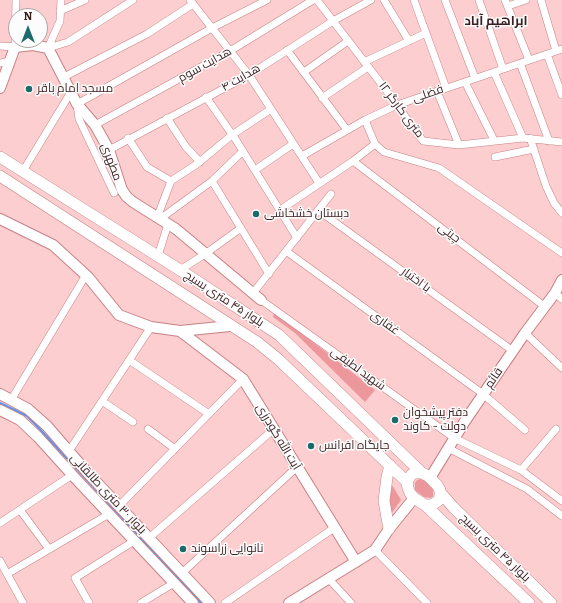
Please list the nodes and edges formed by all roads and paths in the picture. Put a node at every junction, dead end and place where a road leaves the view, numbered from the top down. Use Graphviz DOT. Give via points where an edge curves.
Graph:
graph roads {
  1 [pos="61,0"];
  2 [pos="85,0"];
  3 [pos="133,0"];
  4 [pos="267,0"];
  5 [pos="313,0"];
  6 [pos="317,0"];
  7 [pos="371,0"];
  8 [pos="384,0"];
  9 [pos="414,0"];
  10 [pos="445,0"];
  11 [pos="479,0"];
  12 [pos="526,0"];
  13 [pos="541,0"];
  14 [pos="192,2"];
  15 [pos="253,3"];
  16 [pos="506,3"];
  17 [pos="60,11"];
  18 [pos="333,21"];
  19 [pos="212,28"];
  20 [pos="426,33"];
  21 [pos="348,41"];
  22 [pos="409,41"];
  23 [pos="14,48"];
  24 [pos="48,48"];
  25 [pos="287,50"];
  26 [pos="559,50"];
  27 [pos="230,51"];
  28 [pos="547,54"];
  29 [pos="529,60"];
  30 [pos="5,62"];
  31 [pos="520,63"];
  32 [pos="366,65"];
  33 [pos="503,69"];
  34 [pos="304,72"];
  35 [pos="494,72"];
  36 [pos="248,75"];
  37 [pos="64,77"];
  38 [pos="475,78"];
  39 [pos="465,82"];
  40 [pos="0,88"];
  41 [pos="446,88"];
  42 [pos="438,91"];
  43 [pos="71,92"];
  44 [pos="562,95"];
  45 [pos="206,97"];
  46 [pos="322,98"];
  47 [pos="77,104"];
  48 [pos="397,105"];
  49 [pos="271,109"];
  50 [pos="168,118"];
  51 [pos="365,120"];
  52 [pos="95,125"];
  53 [pos="347,130"];
  54 [pos="232,135"];
  55 [pos="128,138"];
  56 [pos="527,138"];
  57 [pos="494,140"];
  58 [pos="549,140"];
  59 [pos="562,142"];
  60 [pos="293,144"];
  61 [pos="376,144"];
  62 [pos="459,146"];
  63 [pos="534,149"];
  64 [pos="109,150"];
  65 [pos="243,151"];
  66 [pos="302,156"];
  67 [pos="0,157"];
  68 [pos="495,158"];
  69 [pos="353,161"];
  70 [pos="200,162"];
  71 [pos="255,170"];
  72 [pos="23,171"];
  73 [pos="0,176"];
  74 [pos="171,181"];
  75 [pos="212,181"];
  76 [pos="319,183"];
  77 [pos="114,193"];
  78 [pos="331,194"];
  79 [pos="280,210"];
  80 [pos="318,210"];
  81 [pos="562,213"];
  82 [pos="0,219"];
  83 [pos="162,220"];
  84 [pos="240,228"];
  85 [pos="297,238"];
  86 [pos="286,251"];
  87 [pos="562,253"];
  88 [pos="205,254"];
  89 [pos="158,256"];
  90 [pos="180,270"];
  91 [pos="268,274"];
  92 [pos="86,275"];
  93 [pos="562,280"];
  94 [pos="253,293"];
  95 [pos="558,296"];
  96 [pos="262,300"];
  97 [pos="544,306"];
  98 [pos="230,326"];
  99 [pos="151,327"];
  100 [pos="180,331"];
  101 [pos="525,333"];
  102 [pos="513,351"];
  103 [pos="129,360"];
  104 [pos="562,368"];
  105 [pos="243,379"];
  106 [pos="0,394"];
  107 [pos="483,394"];
  108 [pos="11,400"];
  109 [pos="102,401"];
  110 [pos="0,410"];
  111 [pos="209,414"];
  112 [pos="133,422"];
  113 [pos="274,429"];
  114 [pos="556,429"];
  115 [pos="148,430"];
  116 [pos="525,430"];
  117 [pos="454,438"];
  118 [pos="448,448"];
  119 [pos="175,449"];
  120 [pos="69,451"];
  121 [pos="390,465"];
  122 [pos="297,467"];
  123 [pos="520,470"];
  124 [pos="72,475"];
  125 [pos="426,476"];
  126 [pos="407,482"];
  127 [pos="440,492"];
  128 [pos="414,498"];
  129 [pos="562,502"];
  130 [pos="425,505"];
  131 [pos="119,506"];
  132 [pos="20,510"];
  133 [pos="108,514"];
  134 [pos="562,516"];
  135 [pos="0,523"];
  136 [pos="334,528"];
  137 [pos="389,529"];
  138 [pos="149,538"];
  139 [pos="134,541"];
  140 [pos="49,549"];
  141 [pos="376,550"];
  142 [pos="0,561"];
  143 [pos="356,562"];
  144 [pos="182,573"];
  145 [pos="7,574"];
  146 [pos="329,579"];
  147 [pos="174,583"];
  148 [pos="23,603"];
  149 [pos="89,603"];
  150 [pos="141,603"];
  151 [pos="193,603"];
  152 [pos="210,603"];
  153 [pos="225,603"];
  154 [pos="290,603"];
  155 [pos="351,603"];
  156 [pos="427,603"];
  157 [pos="528,603"];
  158 [pos="551,603"];
  1 -- 17 [label="street"];
  2 -- 17 [label="street"];
  3 -- 24 [label="street" via="68,42"];
  4 -- 15 [label="street"];
  5 -- 27 [label="street, هدایت سوم"];
  6 -- 18 [label="street, ۱۲ متری کارگر"];
  7 -- 18 [label="street, هدایت ۴"];
  8 -- 22 [label="street"];
  9 -- 20 [label="street"];
  10 -- 38 [label="street"];
  11 -- 33 [label="street"];
  12 -- 16 [label="street"];
  13 -- 26 [label="street"];
  14 -- 19 [label="street"];
  14 -- 37 [label="street" via="147,34"];
  15 -- 19 [label="street"];
  16 -- 29 [label="street"];
  17 -- 24 [label="street" via="60,21"];
  18 -- 21 [label="street, ۱۲ متری کارگر"];
  18 -- 25 [label="street, هدایت ۴"];
  19 -- 27 [label="street"];
  19 -- 47 [label="street"];
  20 -- 22 [label="street"];
  20 -- 41 [label="street"];
  21 -- 32 [label="street, ۱۲ متری کارگر"];
  21 -- 34 [label="street"];
  22 -- 32 [label="street"];
  23 -- 30 [label="street"];
  24 -- 37 [label="street, مطهری"];
  25 -- 34 [label="street"];
  25 -- 36 [label="street, هدایت ۴"];
  26 -- 28 [label="street, فضلی"];
  27 -- 36 [label="street"];
  27 -- 52 [label="street, هدایت سوم"];
  28 -- 29 [label="street, فضلی"];
  28 -- 44 [label="street"];
  29 -- 31 [label="street, فضلی"];
  30 -- 40 [label="street"];
  31 -- 33 [label="street, فضلی"];
  31 -- 58 [label="street"];
  32 -- 46 [label="street"];
  32 -- 48 [label="street, ۱۲ متری کارگر"];
  33 -- 35 [label="street, فضلی"];
  34 -- 46 [label="street"];
  35 -- 38 [label="street, فضلی"];
  35 -- 56 [label="street"];
  36 -- 45 [label="street, هدایت ۴"];
  36 -- 49 [label="street"];
  37 -- 43 [label="street, مطهری"];
  38 -- 39 [label="street, فضلی"];
  39 -- 41 [label="street, فضلی"];
  39 -- 57 [label="street"];
  41 -- 42 [label="street, فضلی"];
  42 -- 48 [label="street, فضلی"];
  42 -- 62 [label="street"];
  43 -- 47 [label="street, مطهری"];
  43 -- 72 [label="street"];
  45 -- 50 [label="street, هدایت ۴"];
  45 -- 54 [label="street"];
  46 -- 53 [label="street"];
  47 -- 52 [label="street, مطهری"];
  47 -- 77 [label="street" via="80,119"];
  48 -- 51 [label="street, فضلی"];
  48 -- 62 [label="street, ۱۲ متری کارگر" via="423,141"];
  49 -- 54 [label="street"];
  49 -- 60 [label="street"];
  50 -- 55 [label="street, هدایت ۴"];
  50 -- 70 [label="street" via="186,147"];
  51 -- 53 [label="street, فضلی"];
  51 -- 61 [label="street"];
  52 -- 64 [label="street, مطهری"];
  53 -- 66 [label="street, فضلی"];
  54 -- 65 [label="street"];
  54 -- 70 [label="street"];
  55 -- 64 [label="street, هدایت ۴"];
  55 -- 74 [label="street" via="147,167"];
  56 -- 57 [label="street, ۱۲ متری کارگر"];
  56 -- 58 [label="street, ۱۲ متری کارگر"];
  56 -- 63 [label="street"];
  57 -- 62 [label="street, ۱۲ متری کارگر"];
  58 -- 59 [label="street, ۱۲ متری کارگر"];
  60 -- 66 [label="street"];
  60 -- 71 [label="street"];
  61 -- 69 [label="street"];
  61 -- 87 [label="street" via="384,152 438,168"];
  63 -- 68 [label="street"];
  63 -- 81 [label="street" via="546,186 554,204"];
  64 -- 83 [label="street, مطهری" via="122,190 133,202"];
  65 -- 71 [label="street"];
  65 -- 75 [label="street"];
  66 -- 76 [label="street"];
  67 -- 72 [label="main road, بلوار ۴۵ متری بسیج"];
  69 -- 76 [label="street"];
  69 -- 97 [label="street, چیتی"];
  70 -- 74 [label="street"];
  71 -- 79 [label="street"];
  72 -- 89 [label="main road, بلوار ۴۵ متری بسیج"];
  73 -- 98 [label="main road, بلوار ۴۵ متری بسیج"];
  74 -- 83 [label="street"];
  75 -- 83 [label="street"];
  75 -- 84 [label="street"];
  76 -- 79 [label="street"];
  78 -- 80 [label="street"];
  79 -- 85 [label="street"];
  80 -- 85 [label="street"];
  80 -- 102 [label="street, با اختیار"];
  82 -- 92 [label="street" via="54,245"];
  83 -- 88 [label="street, مطهری"];
  83 -- 89 [label="street"];
  84 -- 88 [label="street"];
  84 -- 91 [label="street"];
  85 -- 86 [label="street"];
  86 -- 91 [label="street"];
  86 -- 107 [label="street, غفاری"];
  88 -- 90 [label="street"];
  88 -- 94 [label="street, مطهری"];
  89 -- 90 [label="main road, بلوار ۴۵ متری بسیج"];
  90 -- 125 [label="main road, بلوار ۴۵ متری بسیج" via="279,335"];
  91 -- 94 [label="street"];
  92 -- 99 [label="street" via="119,315"];
  92 -- 108 [label="street"];
  93 -- 95 [label="street, قائم"];
  94 -- 96 [label="street, مطهری"];
  95 -- 97 [label="street, قائم"];
  96 -- 117 [label="street, شهید لطیفی"];
  97 -- 101 [label="street, قائم"];
  98 -- 100 [label="street"];
  98 -- 121 [label="main road, بلوار ۴۵ متری بسیج" via="278,359"];
  99 -- 100 [label="street"];
  99 -- 103 [label="street"];
  100 -- 105 [label="street, آیت الله گودرزی"];
  101 -- 102 [label="street, قائم"];
  101 -- 104 [label="street"];
  102 -- 107 [label="street, قائم"];
  103 -- 109 [label="street"];
  103 -- 111 [label="street"];
  105 -- 111 [label="street"];
  105 -- 113 [label="street, آیت الله گودرزی"];
  106 -- 108 [label="street, بلوار ۳۰ متری طالقانی"];
  107 -- 116 [label="street, غفاری"];
  107 -- 117 [label="street, قائم"];
  108 -- 120 [label="street, بلوار ۳۰ متری طالقانی" via="28,409"];
  109 -- 112 [label="street"];
  109 -- 120 [label="street"];
  110 -- 124 [label="street, بلوار ۳۰ متری طالقانی" via="20,420"];
  111 -- 119 [label="street"];
  113 -- 122 [label="street, آیت الله گودرزی"];
  113 -- 138 [label="street"];
  114 -- 123 [label="street"];
  115 -- 119 [label="street"];
  117 -- 118 [label="street, قائم"];
  117 -- 123 [label="street, شهید لطیفی"];
  118 -- 125 [label="street, قائم"];
  118 -- 134 [label="street" via="527,489"];
  119 -- 131 [label="street"];
  120 -- 131 [label="street, بلوار ۳۰ متری طالقانی"];
  121 -- 126 [label="main road, بلوار ۴۵ متری بسیج"];
  121 -- 137 [label="main road" via="384,501"];
  122 -- 136 [label="street, آیت الله گودرزی"];
  122 -- 144 [label="street"];
  123 -- 129 [label="street, شهید لطیفی"];
  124 -- 132 [label="street"];
  124 -- 133 [label="street, بلوار ۳۰ متری طالقانی"];
  125 -- 126 [label="main road" via="412,474"];
  125 -- 127 [label="main road" via="437,485"];
  126 -- 128 [label="main road"];
  127 -- 130 [label="main road" via="435,504"];
  127 -- 158 [label="main road, بلوار ۴۵ متری بسیج"];
  128 -- 130 [label="main road"];
  128 -- 137 [label="street"];
  130 -- 157 [label="main road, بلوار ۴۵ متری بسیج"];
  131 -- 138 [label="street, بلوار ۳۰ متری طالقانی"];
  132 -- 135 [label="street"];
  132 -- 140 [label="street"];
  133 -- 139 [label="street, بلوار ۳۰ متری طالقانی"];
  133 -- 140 [label="street"];
  136 -- 143 [label="street, آیت الله گودرزی"];
  136 -- 153 [label="street"];
  137 -- 141 [label="street"];
  138 -- 144 [label="street, بلوار ۳۰ متری طالقانی"];
  139 -- 147 [label="street, بلوار ۳۰ متری طالقانی"];
  139 -- 149 [label="street" via="75,578"];
  140 -- 145 [label="street"];
  141 -- 143 [label="street"];
  141 -- 156 [label="street"];
  142 -- 145 [label="street"];
  143 -- 146 [label="street"];
  144 -- 152 [label="street, بلوار ۳۰ متری طالقانی"];
  145 -- 148 [label="street"];
  146 -- 154 [label="street"];
  146 -- 155 [label="street"];
  147 -- 150 [label="street"];
  147 -- 151 [label="street, بلوار ۳۰ متری طالقانی"];
}
